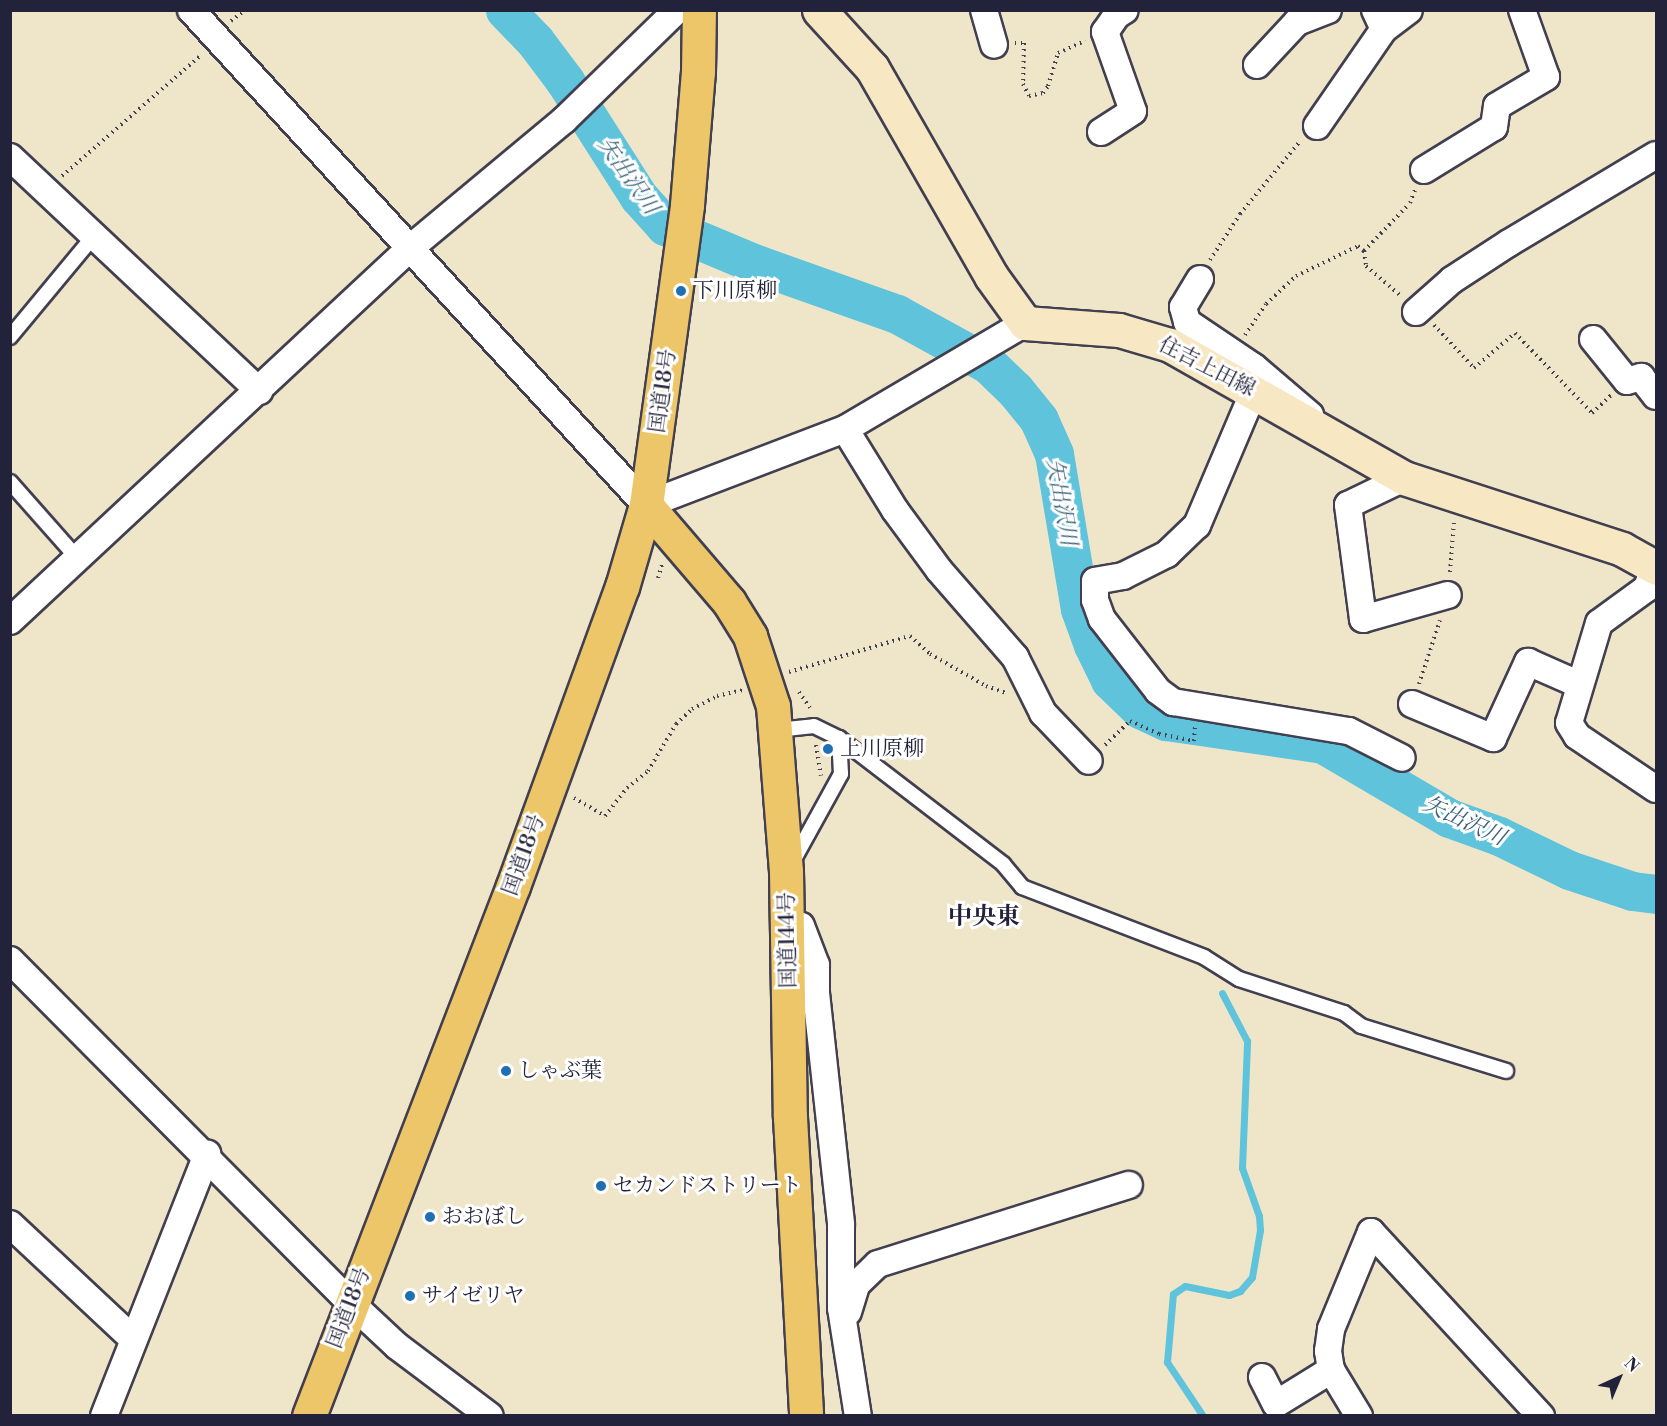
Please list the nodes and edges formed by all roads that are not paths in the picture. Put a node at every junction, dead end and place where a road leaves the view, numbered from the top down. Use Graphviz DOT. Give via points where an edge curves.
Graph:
graph roads {
  1 [pos="191,10"];
  2 [pos="677,10"];
  3 [pos="699,10"];
  4 [pos="819,10"];
  5 [pos="984,10"];
  6 [pos="1125,10"];
  7 [pos="1328,10"];
  8 [pos="1409,10"];
  9 [pos="1522,10"];
  10 [pos="1379,20"];
  11 [pos="994,45"];
  12 [pos="1257,65"];
  13 [pos="1317,126"];
  14 [pos="1101,132"];
  15 [pos="1656,155"];
  16 [pos="10,157"];
  17 [pos="1424,170"];
  18 [pos="94,236"];
  19 [pos="408,250"];
  20 [pos="1200,279"];
  21 [pos="1417,311"];
  22 [pos="1025,323"];
  23 [pos="10,337"];
  24 [pos="1593,339"];
  25 [pos="1241,374"];
  26 [pos="260,391"];
  27 [pos="1656,396"];
  28 [pos="845,429"];
  29 [pos="1404,478"];
  30 [pos="10,482"];
  31 [pos="646,505"];
  32 [pos="79,560"];
  33 [pos="1656,565"];
  34 [pos="1448,595"];
  35 [pos="10,621"];
  36 [pos="1578,684"];
  37 [pos="1412,704"];
  38 [pos="777,730"];
  39 [pos="839,738"];
  40 [pos="1402,758"];
  41 [pos="1089,761"];
  42 [pos="1656,789"];
  43 [pos="786,871"];
  44 [pos="788,923"];
  45 [pos="10,960"];
  46 [pos="1506,1071"];
  47 [pos="207,1154"];
  48 [pos="1129,1185"];
  49 [pos="10,1224"];
  50 [pos="351,1303"];
  51 [pos="844,1324"];
  52 [pos="133,1339"];
  53 [pos="1331,1370"];
  54 [pos="1262,1377"];
  55 [pos="104,1416"];
  56 [pos="309,1416"];
  57 [pos="490,1416"];
  58 [pos="806,1416"];
  59 [pos="858,1416"];
  60 [pos="1359,1416"];
  61 [pos="1541,1416"];
  1 -- 19 [label="street"];
  2 -- 19 [label="street" via="564,120"];
  3 -- 31 [label="highway, 国道18号" via="687,205"];
  4 -- 22 [label="main road" via="872,68 991,276"];
  5 -- 11 [label="street"];
  6 -- 14 [label="street" via="1105,32 1132,111"];
  7 -- 12 [label="street" via="1297,22"];
  8 -- 10 [label="street"];
  9 -- 17 [label="street" via="1545,77 1497,106 1494,127"];
  10 -- 13 [label="street"];
  15 -- 21 [label="street" via="1452,280"];
  16 -- 18 [label="street"];
  18 -- 23 [label="lane"];
  18 -- 26 [label="street"];
  19 -- 26 [label="street"];
  19 -- 31 [label="street"];
  20 -- 25 [label="street" via="1183,315"];
  22 -- 25 [label="main road, 住吉上田線" via="1119,330 1146,336"];
  22 -- 28 [label="street"];
  24 -- 27 [label="street" via="1628,381 1641,377"];
  25 -- 29 [label="main road, 住吉上田線" via="1308,423"];
  25 -- 40 [label="street" via="1197,525 1167,554 1123,576 1095,581 1095,600 1102,619 1158,692 1173,702 1348,731"];
  26 -- 32 [label="street"];
  28 -- 31 [label="street"];
  28 -- 41 [label="street" via="895,510 939,570 1015,657 1036,703"];
  29 -- 33 [label="main road, 住吉上田線" via="1622,549"];
  29 -- 34 [label="street" via="1348,506 1363,619"];
  30 -- 32 [label="lane"];
  31 -- 38 [label="highway, 国道144号" via="729,602 777,678"];
  31 -- 50 [label="highway, 国道18号" via="622,587 547,790"];
  32 -- 35 [label="street"];
  33 -- 36 [label="street" via="1647,588 1599,623"];
  36 -- 37 [label="street" via="1528,662 1493,738"];
  36 -- 42 [label="street" via="1569,723 1577,735"];
  38 -- 39 [label="lane" via="814,726"];
  38 -- 43 [label="highway, 国道144号"];
  39 -- 43 [label="lane" via="841,774"];
  39 -- 46 [label="lane" via="1003,864 1022,887 1204,957 1239,979 1344,1013 1361,1026"];
  43 -- 44 [label="highway, 国道144号"];
  44 -- 51 [label="street" via="801,926 816,965 841,1225"];
  44 -- 58 [label="highway, 国道144号" via="790,1118"];
  45 -- 47 [label="street"];
  47 -- 50 [label="street"];
  47 -- 52 [label="street"];
  48 -- 51 [label="street" via="878,1264 856,1285"];
  49 -- 52 [label="street"];
  50 -- 56 [label="highway, 国道18号"];
  50 -- 57 [label="street" via="397,1346"];
  51 -- 59 [label="street"];
  52 -- 55 [label="street"];
  53 -- 54 [label="street" via="1276,1404"];
  53 -- 60 [label="street"];
  53 -- 61 [label="street" via="1331,1329 1371,1232"];
}
